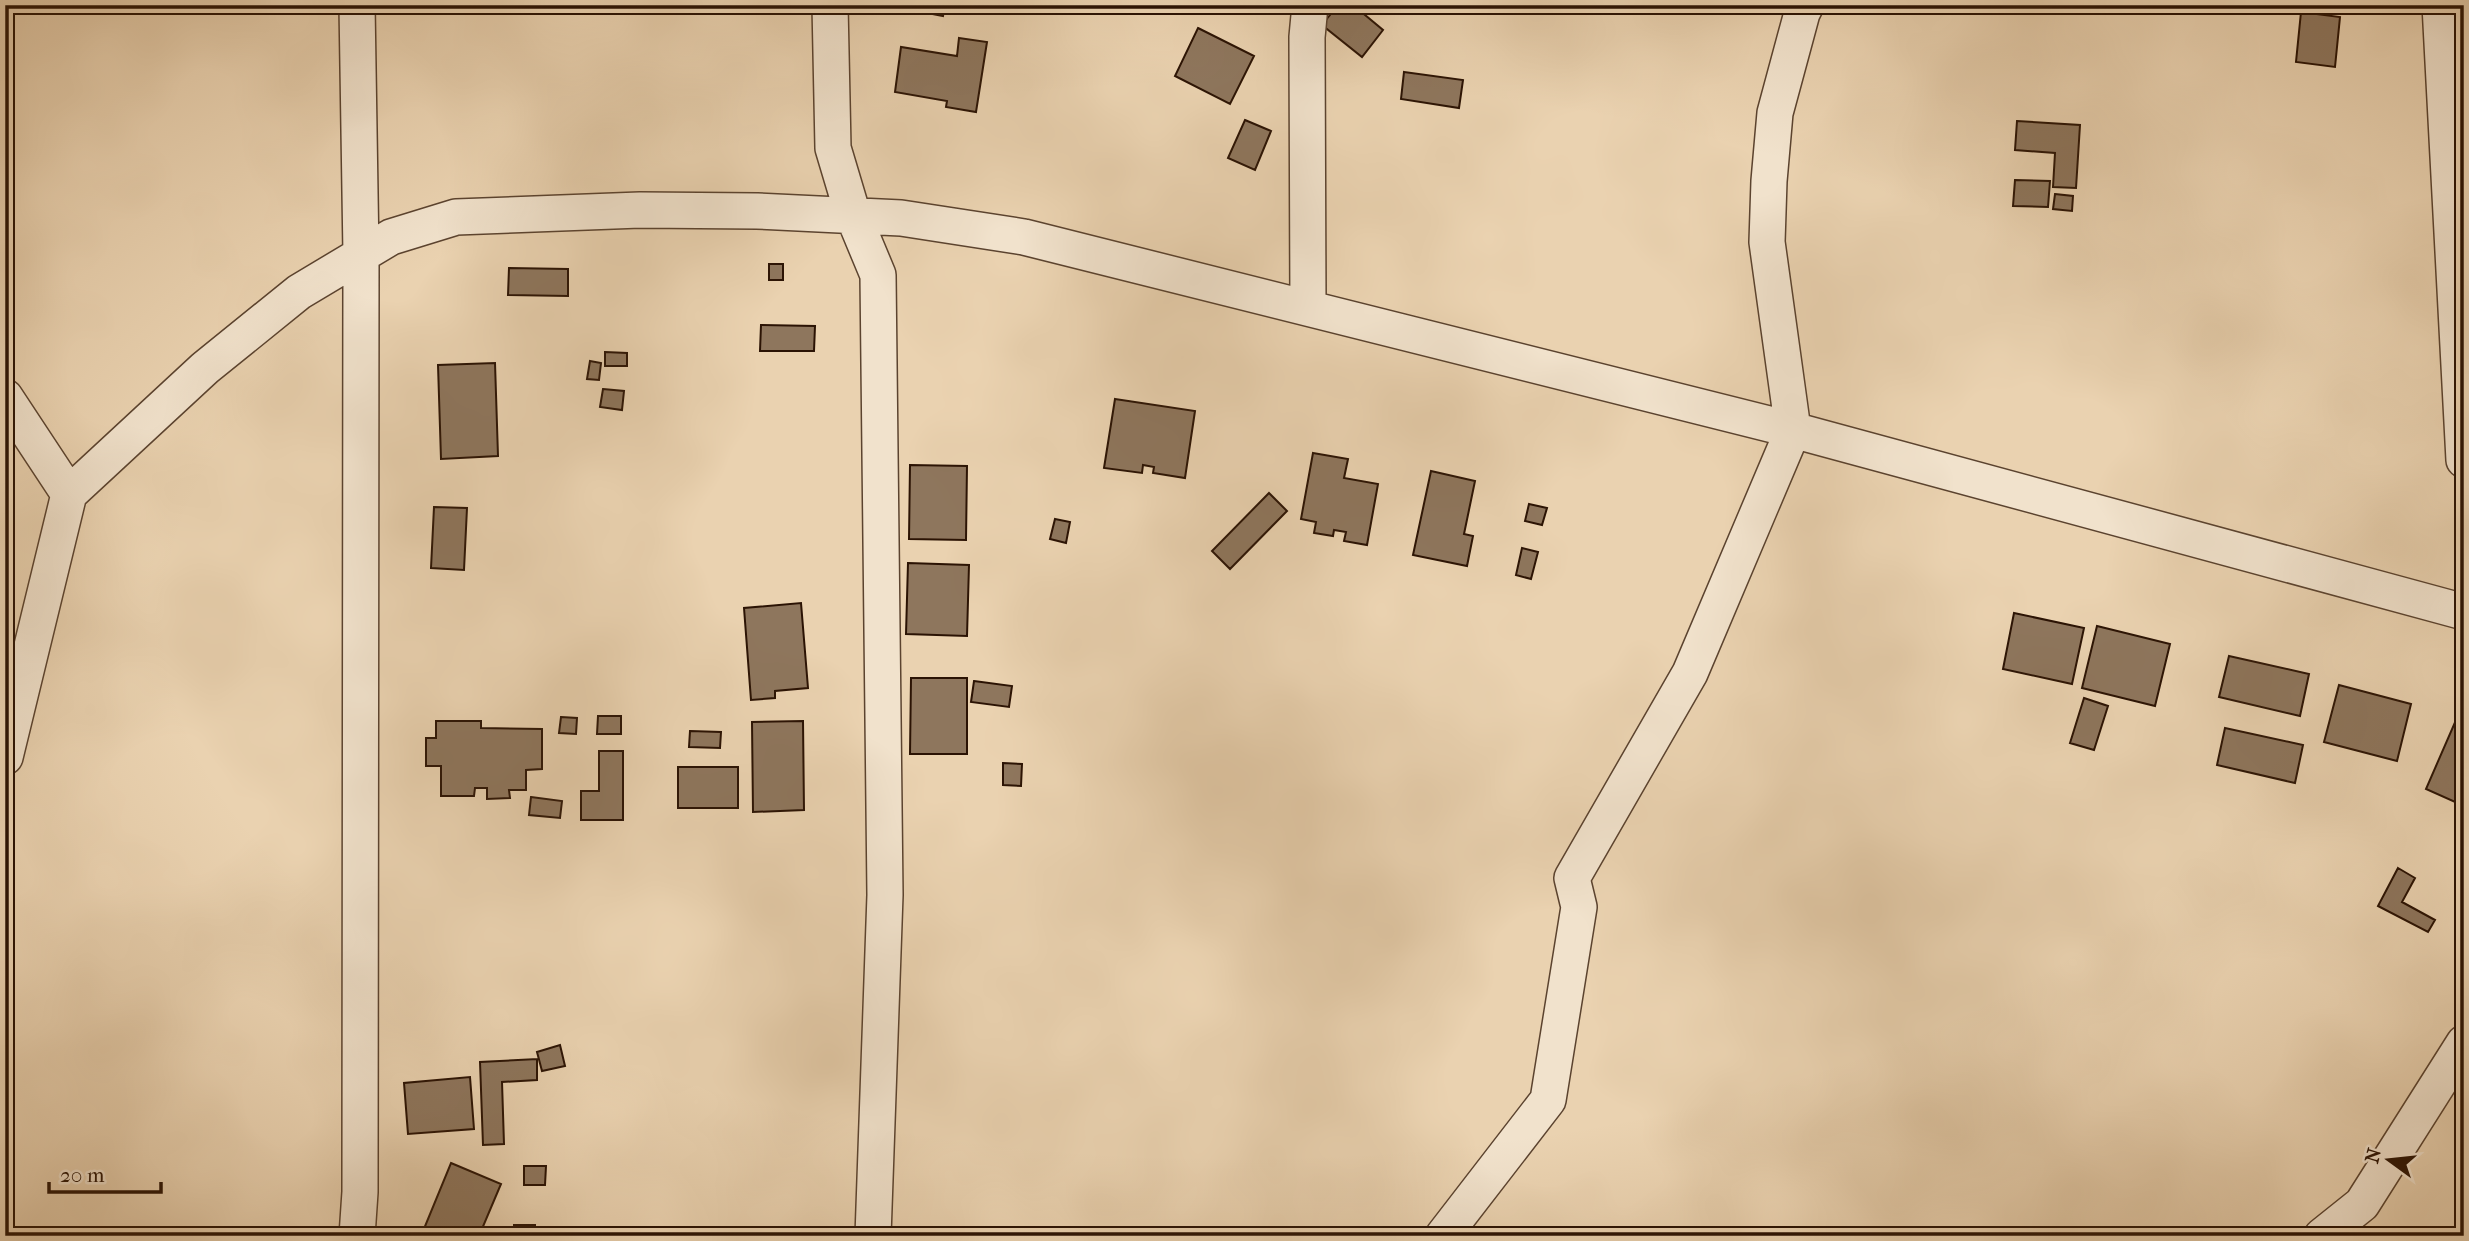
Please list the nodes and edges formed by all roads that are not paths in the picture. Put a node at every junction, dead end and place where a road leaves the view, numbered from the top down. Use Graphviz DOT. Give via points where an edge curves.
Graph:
graph roads {
  1 [pos="357,5"];
  2 [pos="830,5"];
  3 [pos="1310,5"];
  4 [pos="1806,5"];
  5 [pos="2440,5"];
  6 [pos="853,215"];
  7 [pos="361,255"];
  8 [pos="1308,308"];
  9 [pos="5,397"];
  10 [pos="1793,430"];
  11 [pos="2464,460"];
  12 [pos="69,494"];
  13 [pos="2464,612"];
  14 [pos="5,757"];
  15 [pos="2464,1043"];
  16 [pos="357,1236"];
  17 [pos="873,1236"];
  18 [pos="1443,1236"];
  19 [pos="2322,1236"];
  1 -- 7 [label="street"];
  2 -- 6 [label="street" via="833,148"];
  3 -- 8 [label="street"];
  4 -- 10 [label="street" via="1775,113 1769,181 1768,242"];
  5 -- 11 [label="street"];
  6 -- 7 [label="street" via="640,210 456,217 391,237"];
  6 -- 8 [label="street" via="1024,237"];
  6 -- 17 [label="street" via="878,275 885,895"];
  7 -- 12 [label="street" via="299,292 205,368"];
  7 -- 16 [label="street"];
  8 -- 10 [label="street"];
  9 -- 12 [label="street"];
  10 -- 13 [label="street"];
  10 -- 18 [label="street" via="1690,673 1572,878 1579,907 1548,1100"];
  12 -- 14 [label="street"];
  15 -- 19 [label="street" via="2362,1204"];
}
